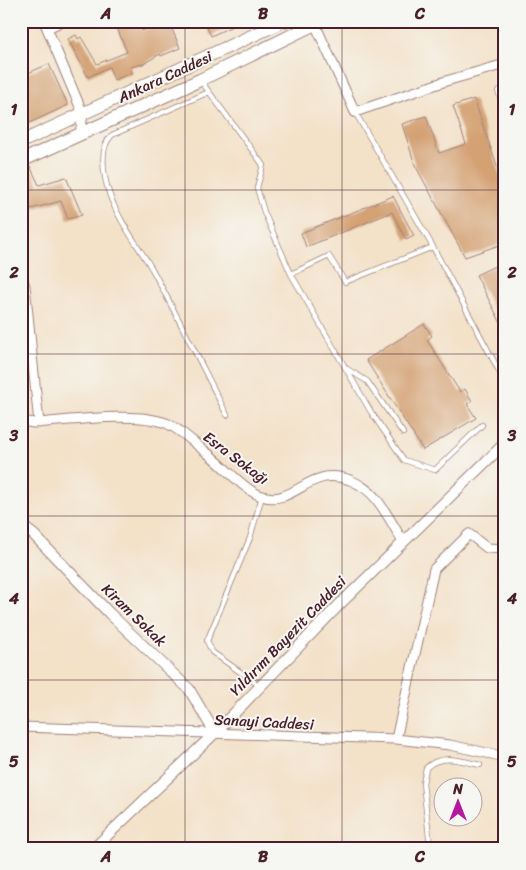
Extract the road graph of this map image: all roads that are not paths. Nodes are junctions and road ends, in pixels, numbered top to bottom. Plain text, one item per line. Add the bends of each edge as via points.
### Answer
1 (62, 21) edge
2 (284, 21) edge
3 (318, 23) edge
4 (46, 25) edge
5 (260, 26) edge
6 (505, 64) edge
7 (200, 80) junction
8 (505, 89) edge
9 (209, 92) junction
10 (505, 110) edge
11 (355, 112) junction
12 (83, 114) junction
13 (80, 134) junction
14 (21, 142) edge
15 (21, 161) edge
16 (433, 247) junction
17 (21, 274) edge
18 (291, 274) junction
19 (346, 369) junction
20 (505, 382) edge
21 (227, 415) dead end
22 (21, 421) edge
23 (40, 422) junction
24 (482, 425) dead end
25 (403, 433) dead end
26 (505, 443) edge
27 (262, 496) junction
28 (21, 525) edge
29 (403, 542) junction
30 (505, 549) edge
31 (25, 629) dead end
32 (21, 683) edge
33 (260, 686) junction
34 (21, 727) edge
35 (215, 733) junction
36 (396, 739) junction
37 (450, 744) junction
38 (505, 757) edge
39 (448, 759) junction
40 (480, 765) dead end
41 (430, 845) dead end
42 (93, 849) edge

1 - 4 street
2 - 5 main road, Ankara Caddesi
3 - 7 main road, Ankara Caddesi
3 - 11 street
4 - 12 street
5 - 12 main road, Ankara Caddesi
6 - 11 street
7 - 9 lane
7 - 13 main road, Ankara Caddesi
8 - 10 lane via 498,91
9 - 18 lane via 263,165 257,188
9 - 21 lane via 112,135 104,146 104,160 112,199
11 - 16 lane
12 - 13 street
12 - 14 main road, Ankara Caddesi
13 - 15 main road, Ankara Caddesi
16 - 18 lane via 345,282 329,256
16 - 20 lane
17 - 23 street
18 - 19 lane
19 - 24 lane via 404,460 435,470
19 - 25 lane via 367,381
22 - 23 street, Esra Sokağı
23 - 27 street, Esra Sokağı via 120,418 168,424 251,491
26 - 29 street, Yıldırım Bayezit Caddesi
27 - 29 street, Esra Sokağı via 281,498 322,476 342,477 356,482 377,499
27 - 33 lane via 248,544 207,641 212,652
28 - 35 street, Kiram Sokak via 189,689
29 - 33 street, Yıldırım Bayezit Caddesi
30 - 36 street via 486,548 469,534 434,569
31 - 32 lane
33 - 35 street, Yıldırım Bayezit Caddesi
34 - 35 street, Sanayi Caddesi
35 - 36 street, Sanayi Caddesi
35 - 42 street, Yıldırım Bayezit Caddesi
36 - 37 street, Sanayi Caddesi
37 - 38 street, Sanayi Caddesi
37 - 39 lane
39 - 40 lane
39 - 41 lane via 434,762 424,773

